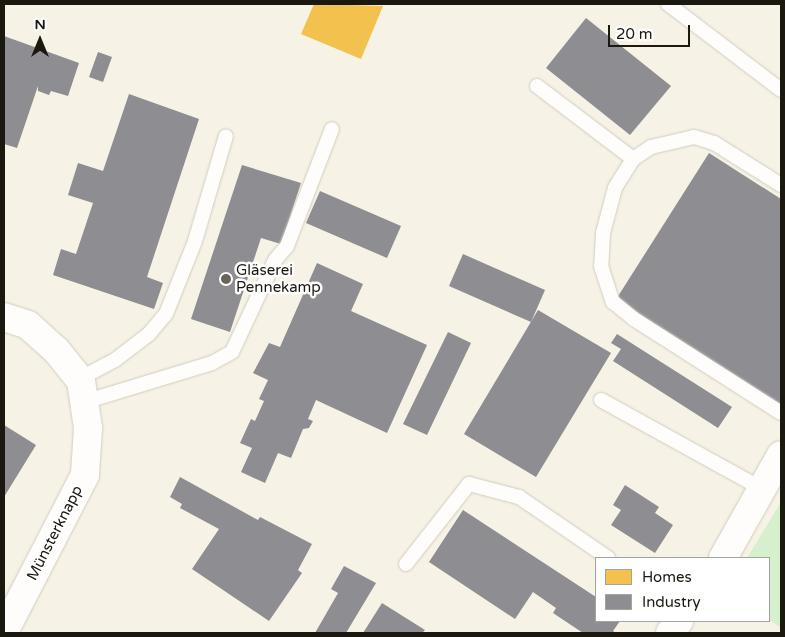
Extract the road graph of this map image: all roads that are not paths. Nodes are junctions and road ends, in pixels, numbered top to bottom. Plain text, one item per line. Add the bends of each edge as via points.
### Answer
1 (668, 4) edge
2 (537, 86) dead end
3 (781, 90) edge
4 (332, 129) dead end
5 (226, 136) dead end
6 (633, 160) junction
7 (781, 185) edge
8 (4, 317) edge
9 (81, 390) junction
10 (601, 400) dead end
11 (781, 413) edge
12 (781, 455) edge
13 (762, 490) junction
14 (607, 557) edge
15 (724, 557) edge
16 (406, 564) dead end
17 (678, 622) edge
18 (4, 632) edge
19 (670, 633) edge

1 - 3 lane
2 - 6 lane
4 - 9 lane via 287,246 275,260 232,352 212,363
5 - 9 lane via 195,241 166,314 149,334
6 - 7 lane via 650,147 694,137 714,143
6 - 11 lane via 615,188 604,232 601,266 613,302 634,319
8 - 9 street, Münsterknapp via 28,325 56,350
9 - 18 street, Münsterknapp via 88,428 86,475
10 - 13 lane
12 - 13 street
13 - 15 street
14 - 16 lane via 519,497 469,484
17 - 19 street

